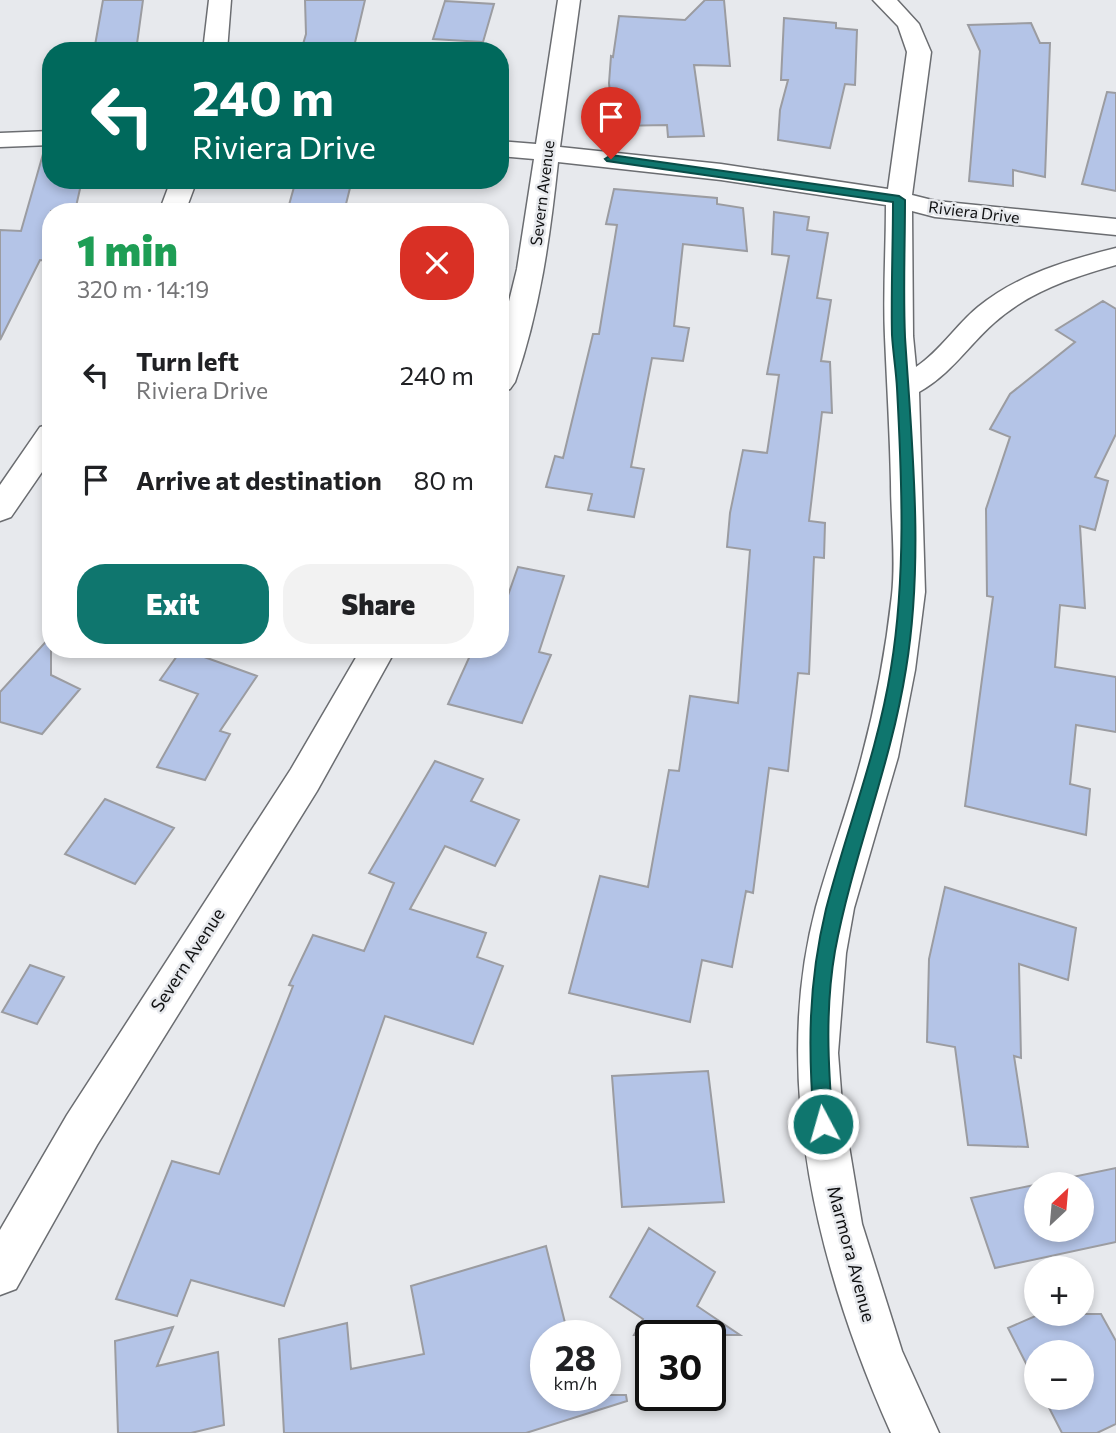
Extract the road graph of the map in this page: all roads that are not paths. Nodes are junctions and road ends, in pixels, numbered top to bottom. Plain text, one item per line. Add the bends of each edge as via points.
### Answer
1 (220, 0) edge
2 (569, 0) edge
3 (884, 0) edge
4 (216, 42) edge
5 (42, 138) edge
6 (0, 140) edge
7 (509, 149) edge
8 (547, 151) junction
9 (899, 200) junction
10 (1116, 228) edge
11 (1116, 256) edge
12 (509, 360) edge
13 (904, 387) junction
14 (42, 448) edge
15 (0, 509) edge
16 (374, 658) edge
17 (0, 1273) edge
18 (913, 1432) edge

1 - 4 street
2 - 8 street, Severn Avenue
3 - 9 street, Marmora Avenue via 908,24 919,52
5 - 6 street
7 - 8 street, Riviera Drive
8 - 9 street, Riviera Drive
8 - 12 street, Severn Avenue via 538,241
9 - 10 street, Riviera Drive via 935,209
9 - 13 street, Marmora Avenue via 899,336
11 - 13 street via 1031,284 1007,298 960,339 935,369
13 - 18 street, Marmora Avenue via 907,605 880,757 835,908 820,999 817,1053 840,1224 880,1356
14 - 15 street
16 - 17 street, Severn Avenue via 304,780 82,1130

